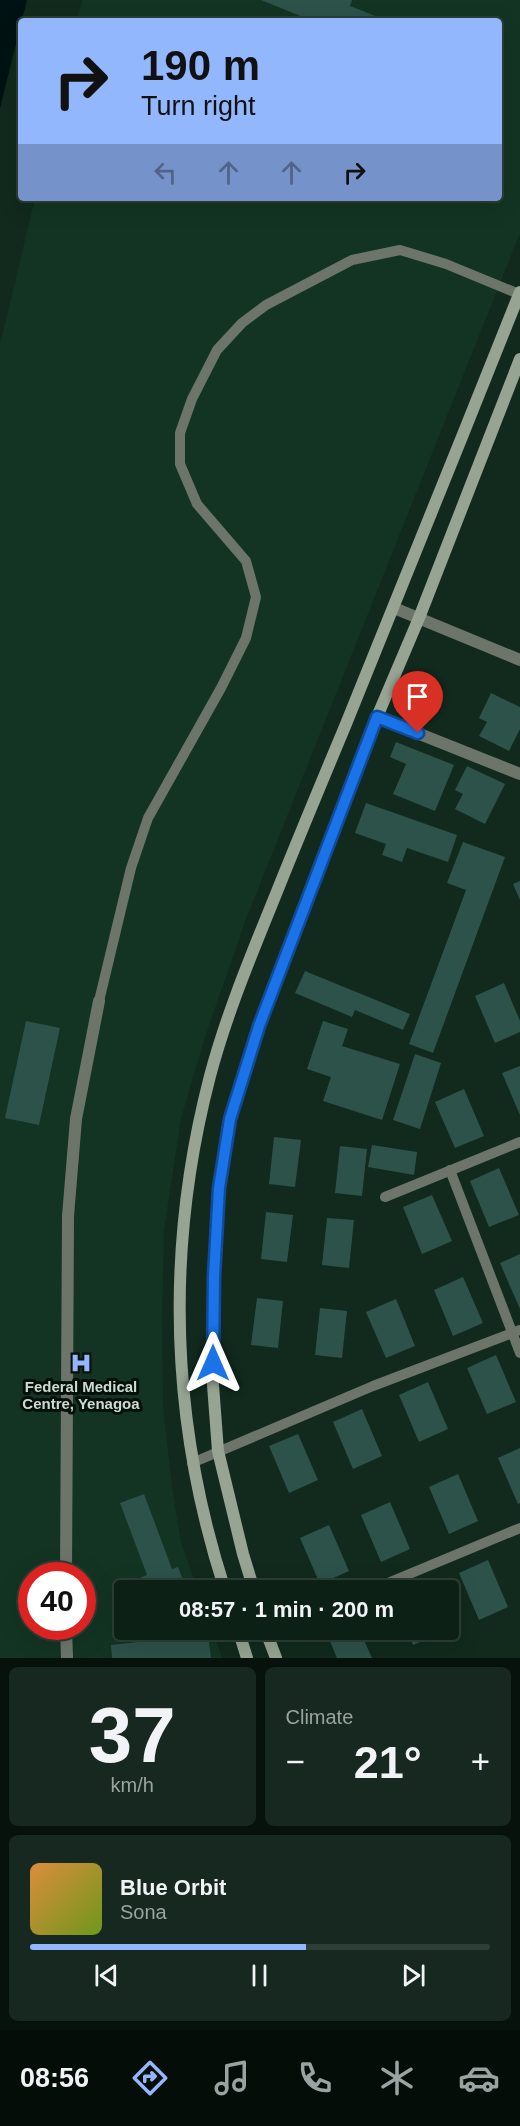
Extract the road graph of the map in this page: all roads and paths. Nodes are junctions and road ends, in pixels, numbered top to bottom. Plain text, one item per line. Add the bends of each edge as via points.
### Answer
1 (520, 293) edge
2 (520, 359) edge
3 (394, 608) junction
4 (419, 618) junction
5 (520, 660) edge
6 (377, 717) junction
7 (520, 774) edge
8 (99, 1001) joint
9 (520, 1142) edge
10 (450, 1170) junction
11 (385, 1197) dead end
12 (516, 1331) edge
13 (520, 1353) edge
14 (218, 1451) junction
15 (192, 1462) junction
16 (520, 1528) edge
17 (66, 1562) edge
18 (222, 1580) edge
19 (251, 1580) edge
20 (395, 1580) edge
21 (66, 1640) edge
22 (241, 1640) edge
23 (272, 1640) edge
24 (67, 1658) edge
25 (247, 1658) edge
26 (276, 1658) edge

1 - 3 street
1 - 8 lane via 400,250 352,260 276,300 242,323 217,350 180,433 180,464 197,504 246,561 256,597 246,638 148,818 131,868
2 - 4 street
3 - 4 street
3 - 15 street via 242,976 210,1076 183,1225 182,1383
4 - 5 street
4 - 6 street
6 - 7 street
6 - 14 street via 259,1026 230,1119 219,1188 214,1276 213,1385
8 - 17 street via 76,1119 68,1216
9 - 10 lane
10 - 11 lane
10 - 12 lane
12 - 13 lane
12 - 14 lane
14 - 15 lane
14 - 19 street
15 - 18 street
16 - 20 lane
21 - 24 street
22 - 25 street
23 - 26 street

